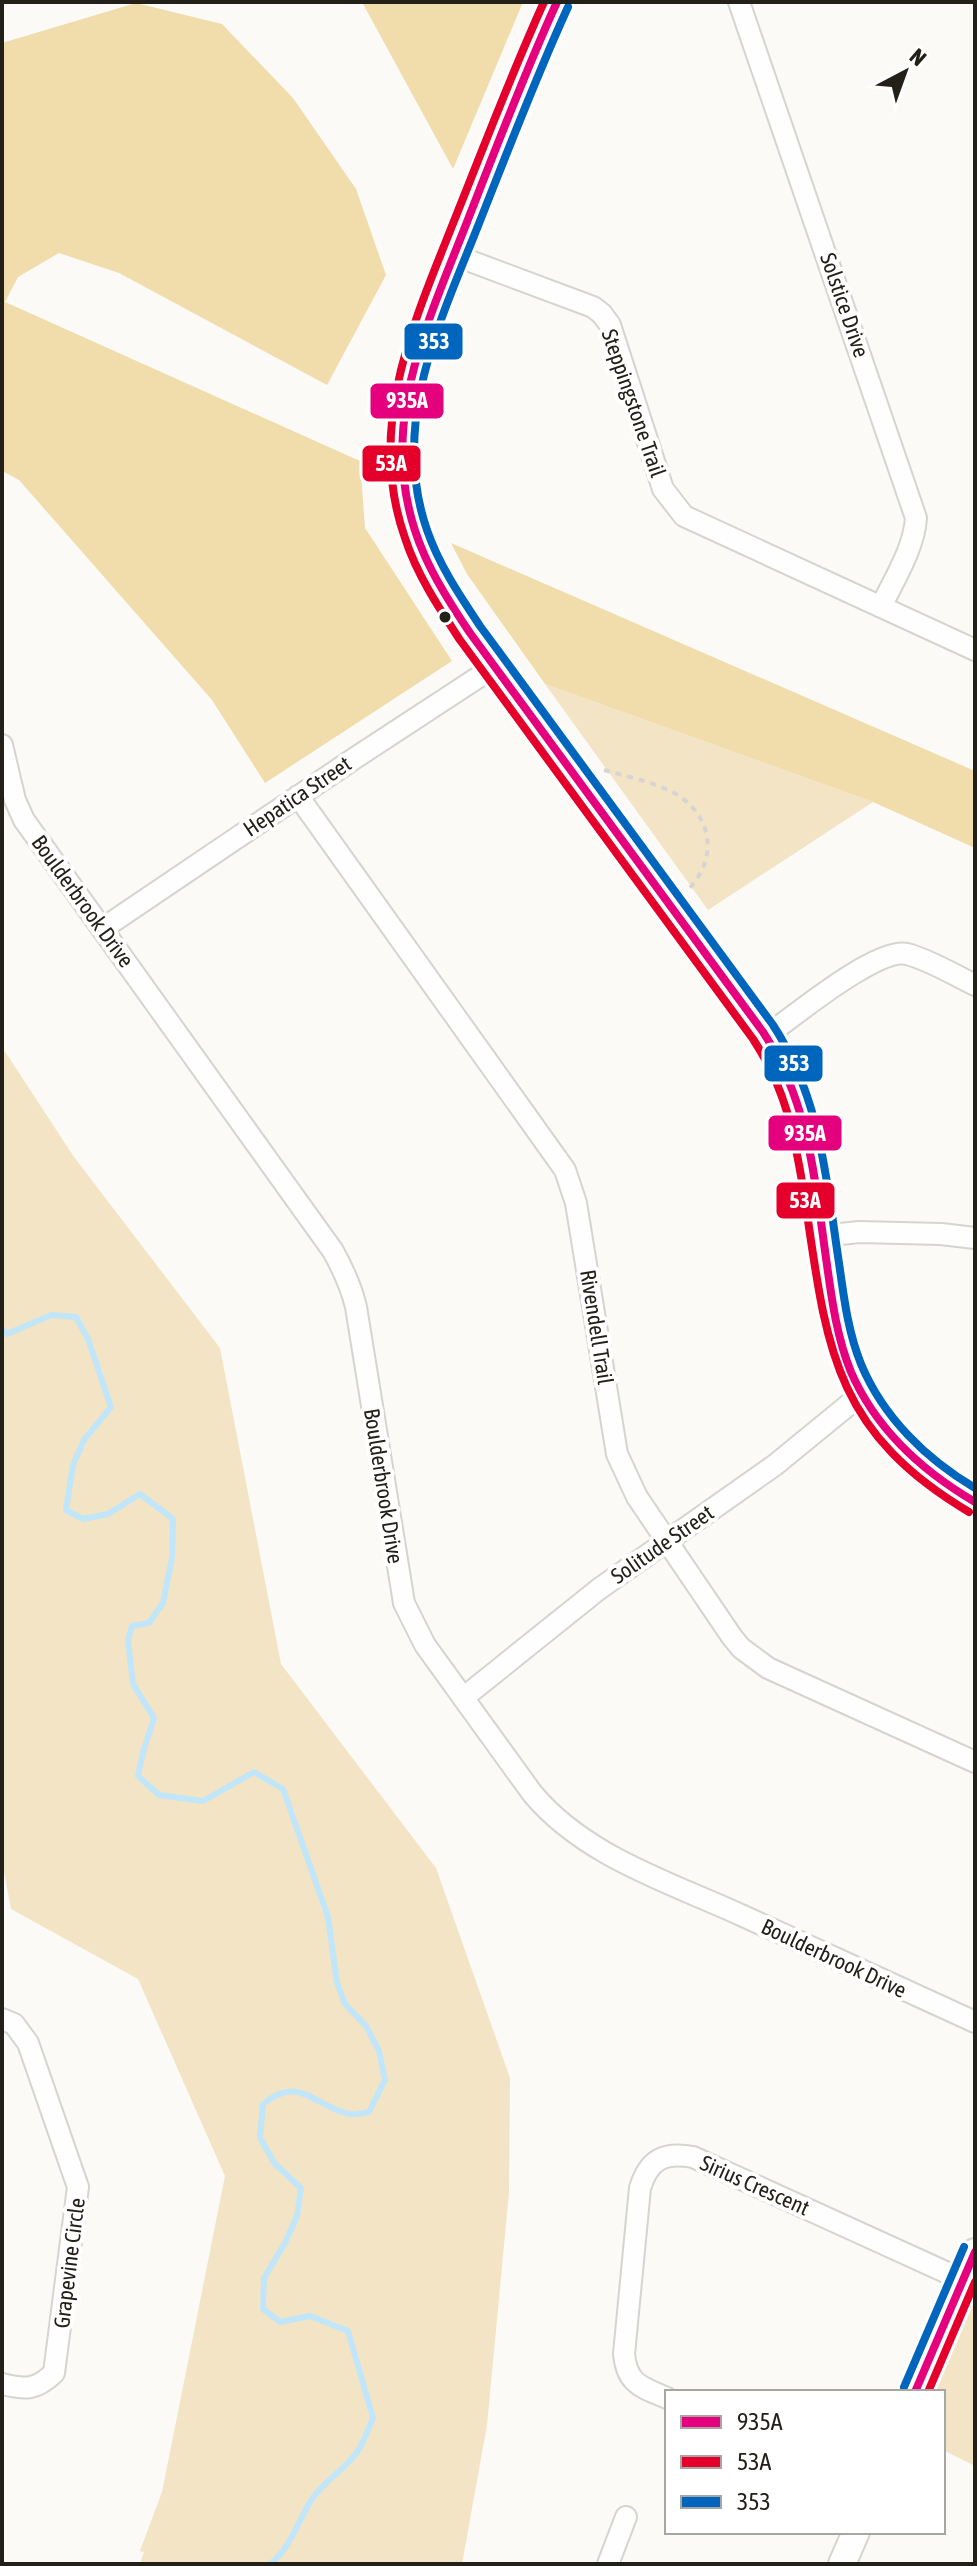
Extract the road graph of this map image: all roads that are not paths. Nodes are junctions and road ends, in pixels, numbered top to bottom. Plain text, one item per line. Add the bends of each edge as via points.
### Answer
1 (557, 2) edge
2 (739, 2) edge
3 (454, 255) junction
4 (881, 607) junction
5 (975, 650) edge
6 (494, 667) junction
7 (2, 745) edge
8 (298, 796) junction
9 (102, 929) junction
10 (975, 985) edge
11 (766, 1036) junction
12 (822, 1236) junction
13 (975, 1238) edge
14 (863, 1393) junction
15 (975, 1502) edge
16 (667, 1541) junction
17 (463, 1698) junction
18 (975, 1762) edge
19 (2, 2019) edge
20 (975, 2022) edge
21 (975, 2252) edge
22 (963, 2280) junction
23 (2, 2384) edge
24 (916, 2390) edge
25 (665, 2397) edge
26 (626, 2517) dead end
27 (855, 2534) edge
28 (608, 2564) edge
29 (842, 2564) edge

1 - 3 street
2 - 4 street, Solstice Drive via 916,518 912,541
3 - 4 street, Steppingstone Trail via 602,314 663,489 684,516
3 - 6 street via 408,385 402,467 410,517 424,557
4 - 5 street, Steppingstone Trail
6 - 8 street, Hepatica Street
6 - 11 street
7 - 9 street, Boulderbrook Drive via 24,820
8 - 9 street, Hepatica Street
8 - 16 street, Rivendell Trail via 565,1170 576,1203 617,1454 637,1497
9 - 17 street, Boulderbrook Drive via 333,1251 352,1288 404,1603 425,1645
10 - 11 street via 894,953 859,970
11 - 12 street via 799,1103
12 - 13 street via 859,1232
12 - 14 street via 833,1310
14 - 15 street via 919,1462
14 - 16 street, Solitude Street via 775,1465
16 - 17 street, Solitude Street
16 - 18 street, Rivendell Trail via 732,1637 754,1658
17 - 20 street, Boulderbrook Drive via 532,1793 567,1829 628,1864
19 - 23 street, Grapevine Circle via 14,2024 28,2043 78,2187 54,2373 31,2388
21 - 22 street
22 - 24 street
22 - 25 street, Sirius Crescent via 693,2157 663,2156 649,2168 640,2188 624,2354 631,2380
26 - 28 street
27 - 29 street

